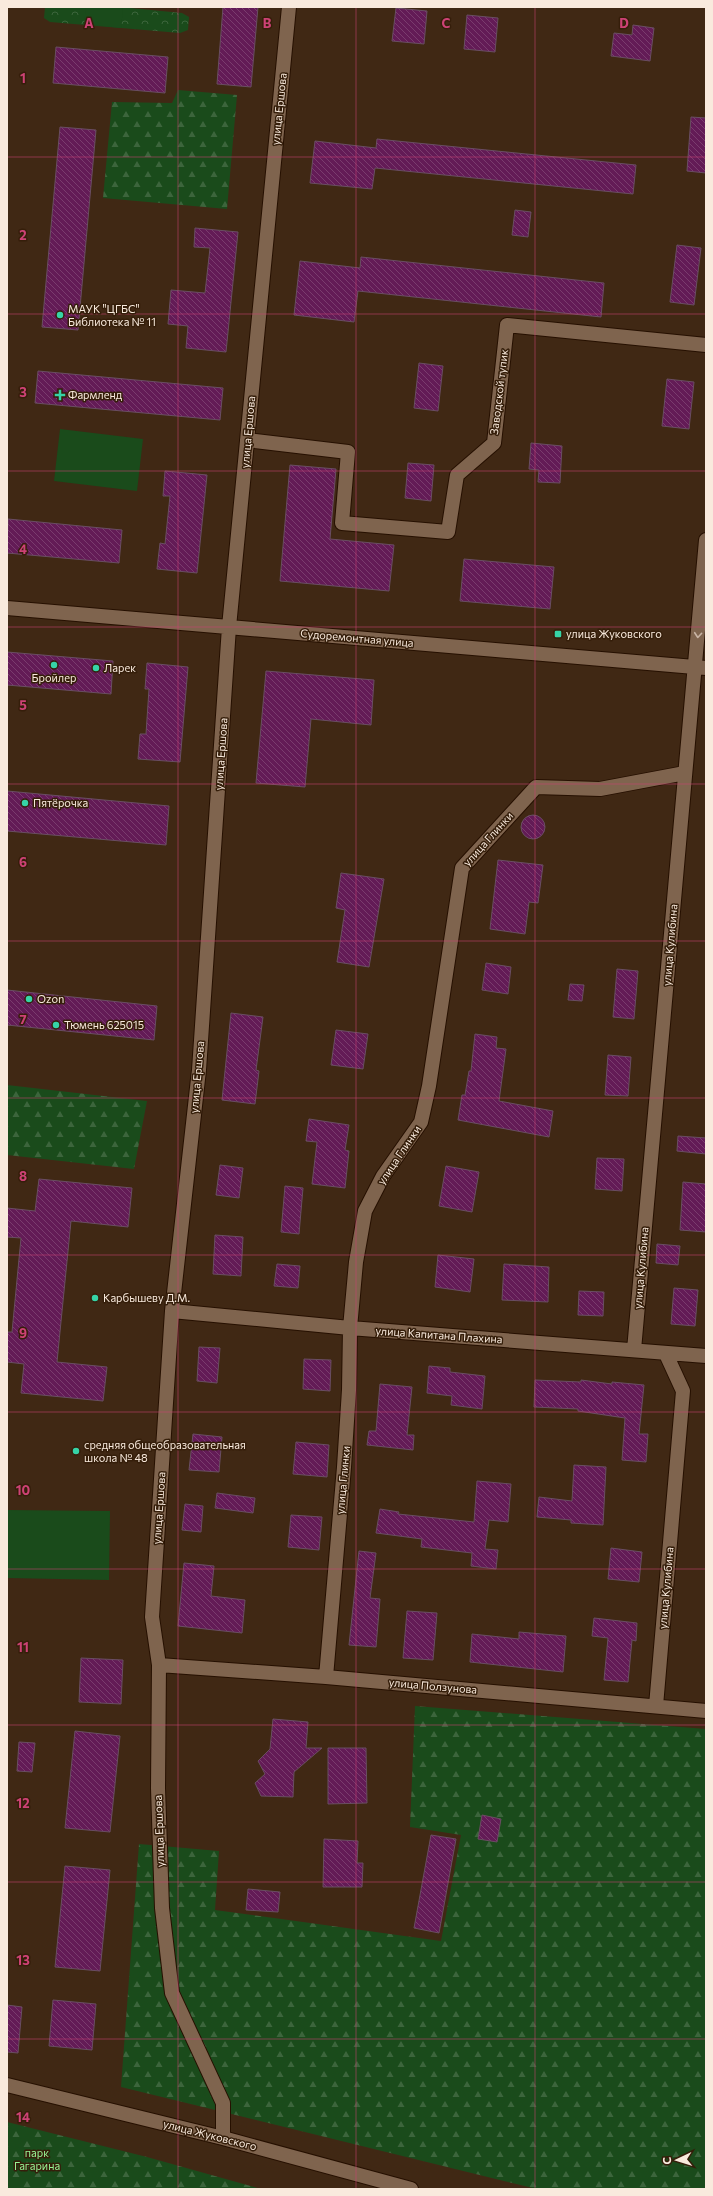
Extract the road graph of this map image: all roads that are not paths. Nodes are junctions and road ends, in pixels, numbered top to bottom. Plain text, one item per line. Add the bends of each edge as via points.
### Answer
1 (289, 7) edge
2 (706, 345) edge
3 (247, 440) junction
4 (706, 540) edge
5 (7, 608) edge
6 (229, 627) junction
7 (700, 668) edge
8 (685, 773) junction
9 (172, 1311) junction
10 (350, 1328) junction
11 (634, 1350) junction
12 (666, 1354) junction
13 (706, 1356) edge
14 (159, 1665) junction
15 (326, 1677) junction
16 (656, 1706) junction
17 (706, 1711) edge
18 (7, 2085) edge
19 (223, 2138) junction
20 (411, 2189) edge

1 - 3 street, улица Ершова
2 - 3 street, Заводской тупик via 507,325 494,443 457,475 448,532 342,523 348,452
3 - 6 street, улица Ершова
4 -> 7 street, улица Кулибина
5 - 6 street, Судоремонтная улица
6 - 7 street, Судоремонтная улица
6 - 9 street, улица Ершова via 199,1070
7 - 8 street, улица Кулибина
8 - 10 street, улица Глинки via 600,789 536,787 462,868 429,1086 421,1122 383,1176 365,1211 356,1262
8 - 11 street, улица Кулибина
9 - 10 street, улица Капитана Плахина
9 - 14 street, улица Ершова via 152,1617
10 - 11 street, улица Капитана Плахина
10 - 15 street, улица Глинки via 345,1459
11 - 12 street, улица Капитана Плахина
12 - 13 street, улица Капитана Плахина
12 - 16 street, улица Кулибина via 683,1391
14 - 15 street, улица Ползунова
14 - 19 street, улица Ершова via 158,1788 162,1908 172,1993 222,2103
15 - 16 street, улица Ползунова
16 - 17 street, улица Ползунова
18 - 19 street, улица Жуковского
19 - 20 street, улица Жуковского

